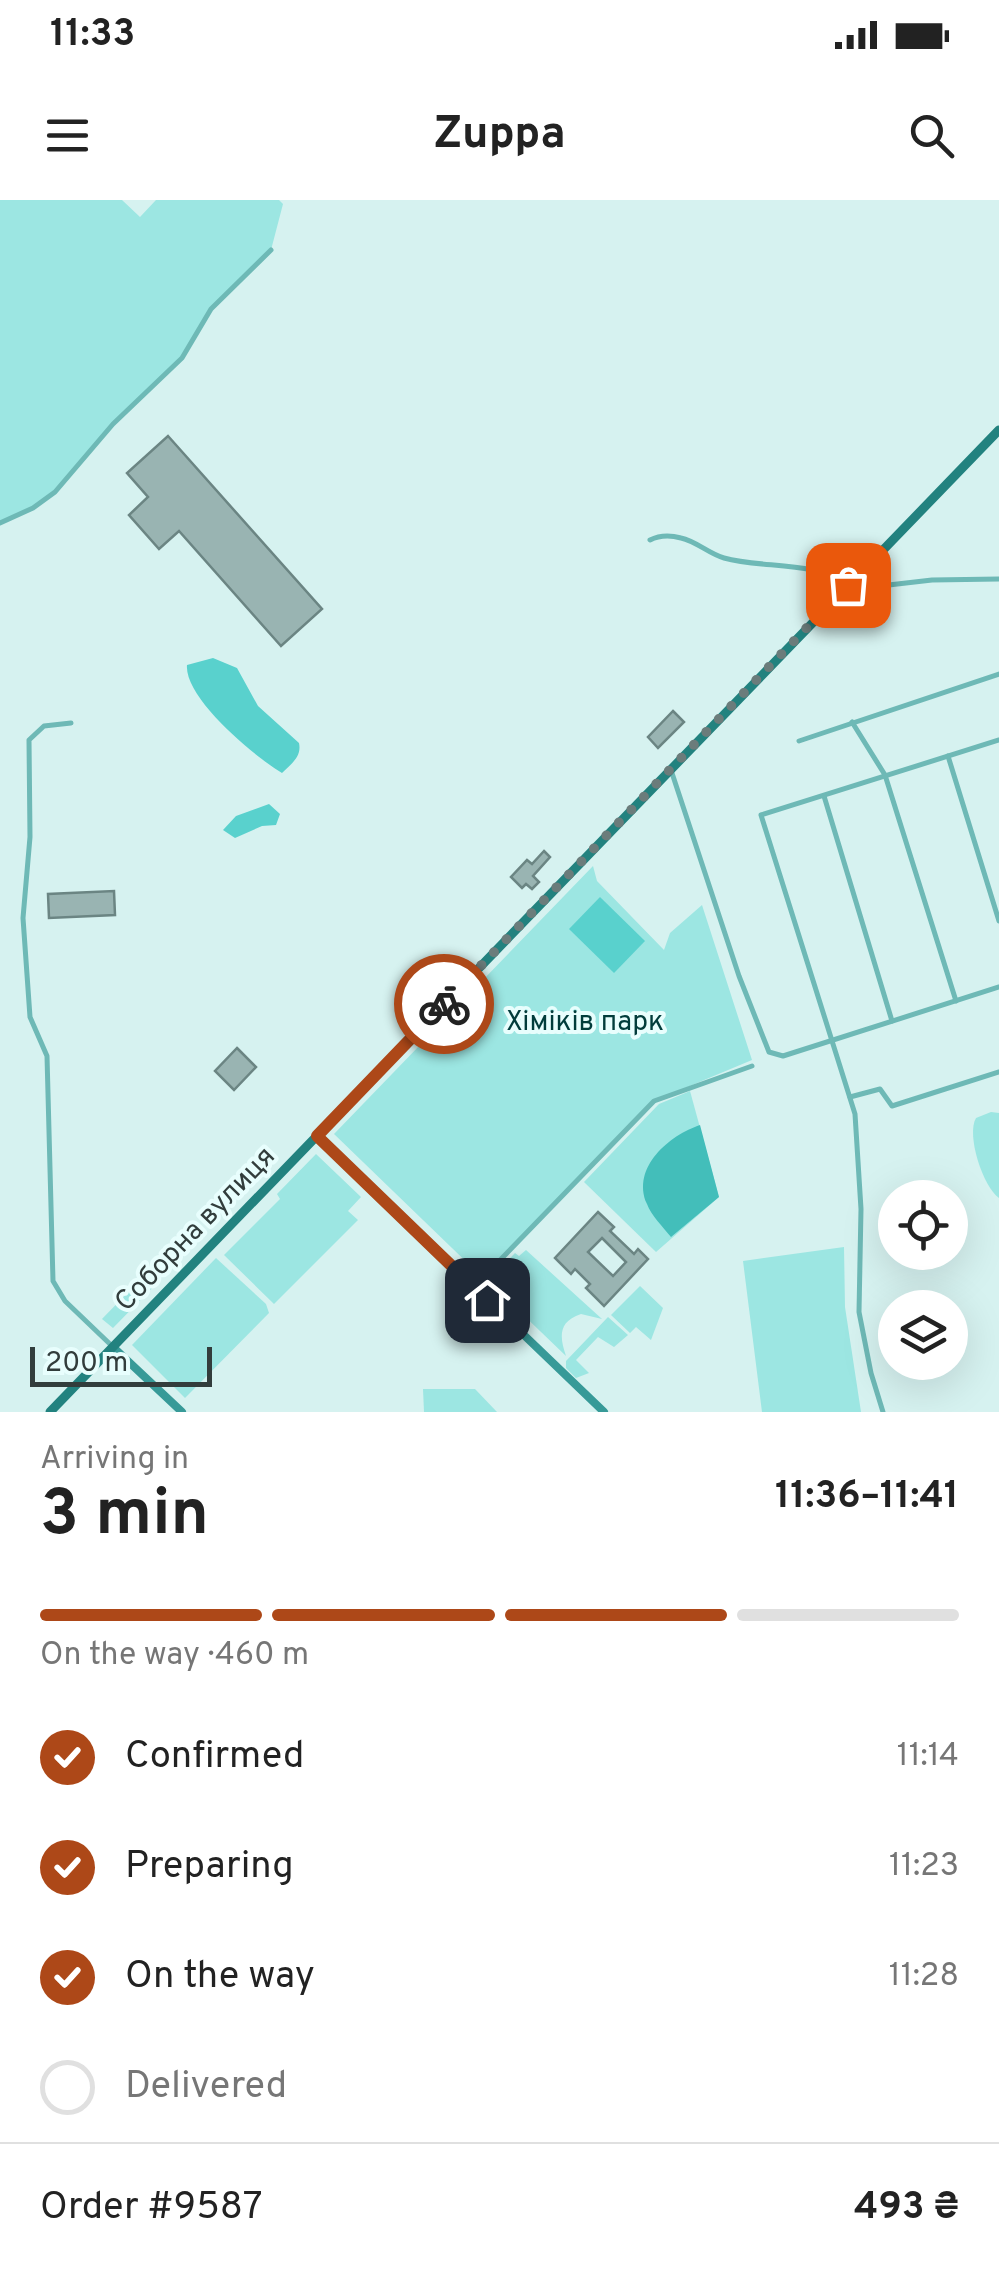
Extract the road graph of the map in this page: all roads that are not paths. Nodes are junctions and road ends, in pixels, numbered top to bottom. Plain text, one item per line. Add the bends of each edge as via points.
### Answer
1 (272, 250) dead end
2 (999, 430) edge
3 (0, 523) edge
4 (650, 540) dead end
5 (999, 579) edge
6 (851, 587) junction
7 (999, 674) edge
8 (852, 722) junction
9 (71, 723) dead end
10 (799, 740) dead end
11 (999, 740) edge
12 (948, 756) junction
13 (671, 770) junction
14 (885, 775) junction
15 (824, 796) junction
16 (999, 921) edge
17 (999, 987) edge
18 (956, 1001) junction
19 (892, 1021) junction
20 (831, 1040) junction
21 (752, 1066) dead end
22 (999, 1072) edge
23 (850, 1097) junction
24 (317, 1136) junction
25 (474, 1287) junction
26 (114, 1348) junction
27 (50, 1412) edge
28 (182, 1412) edge
29 (604, 1412) edge
30 (883, 1412) edge

1 - 3 street via 211,308 182,358 112,424 54,492
2 - 6 main road, Соборна вулиця
4 - 6 street via 684,538 722,557 789,566
5 - 6 street
6 - 13 main road, Соборна вулиця
7 - 8 street
8 - 10 street
8 - 14 street
9 - 26 street via 44,726 29,740 22,918 30,1017 47,1056 53,1282
11 - 12 street
12 - 14 street
12 - 16 street
13 - 20 street via 769,1052 783,1056
13 - 24 main road, Соборна вулиця
14 - 15 street
14 - 18 street
15 - 19 street
15 - 20 street via 762,814
17 - 18 street
18 - 19 street
19 - 20 street
20 - 23 street
21 - 25 street via 654,1101
22 - 23 street via 892,1106 880,1089
23 - 30 street via 859,1158 861,1332
24 - 25 street
24 - 26 main road, Соборна вулиця
25 - 29 street
26 - 27 main road, Соборна вулиця
26 - 28 street

